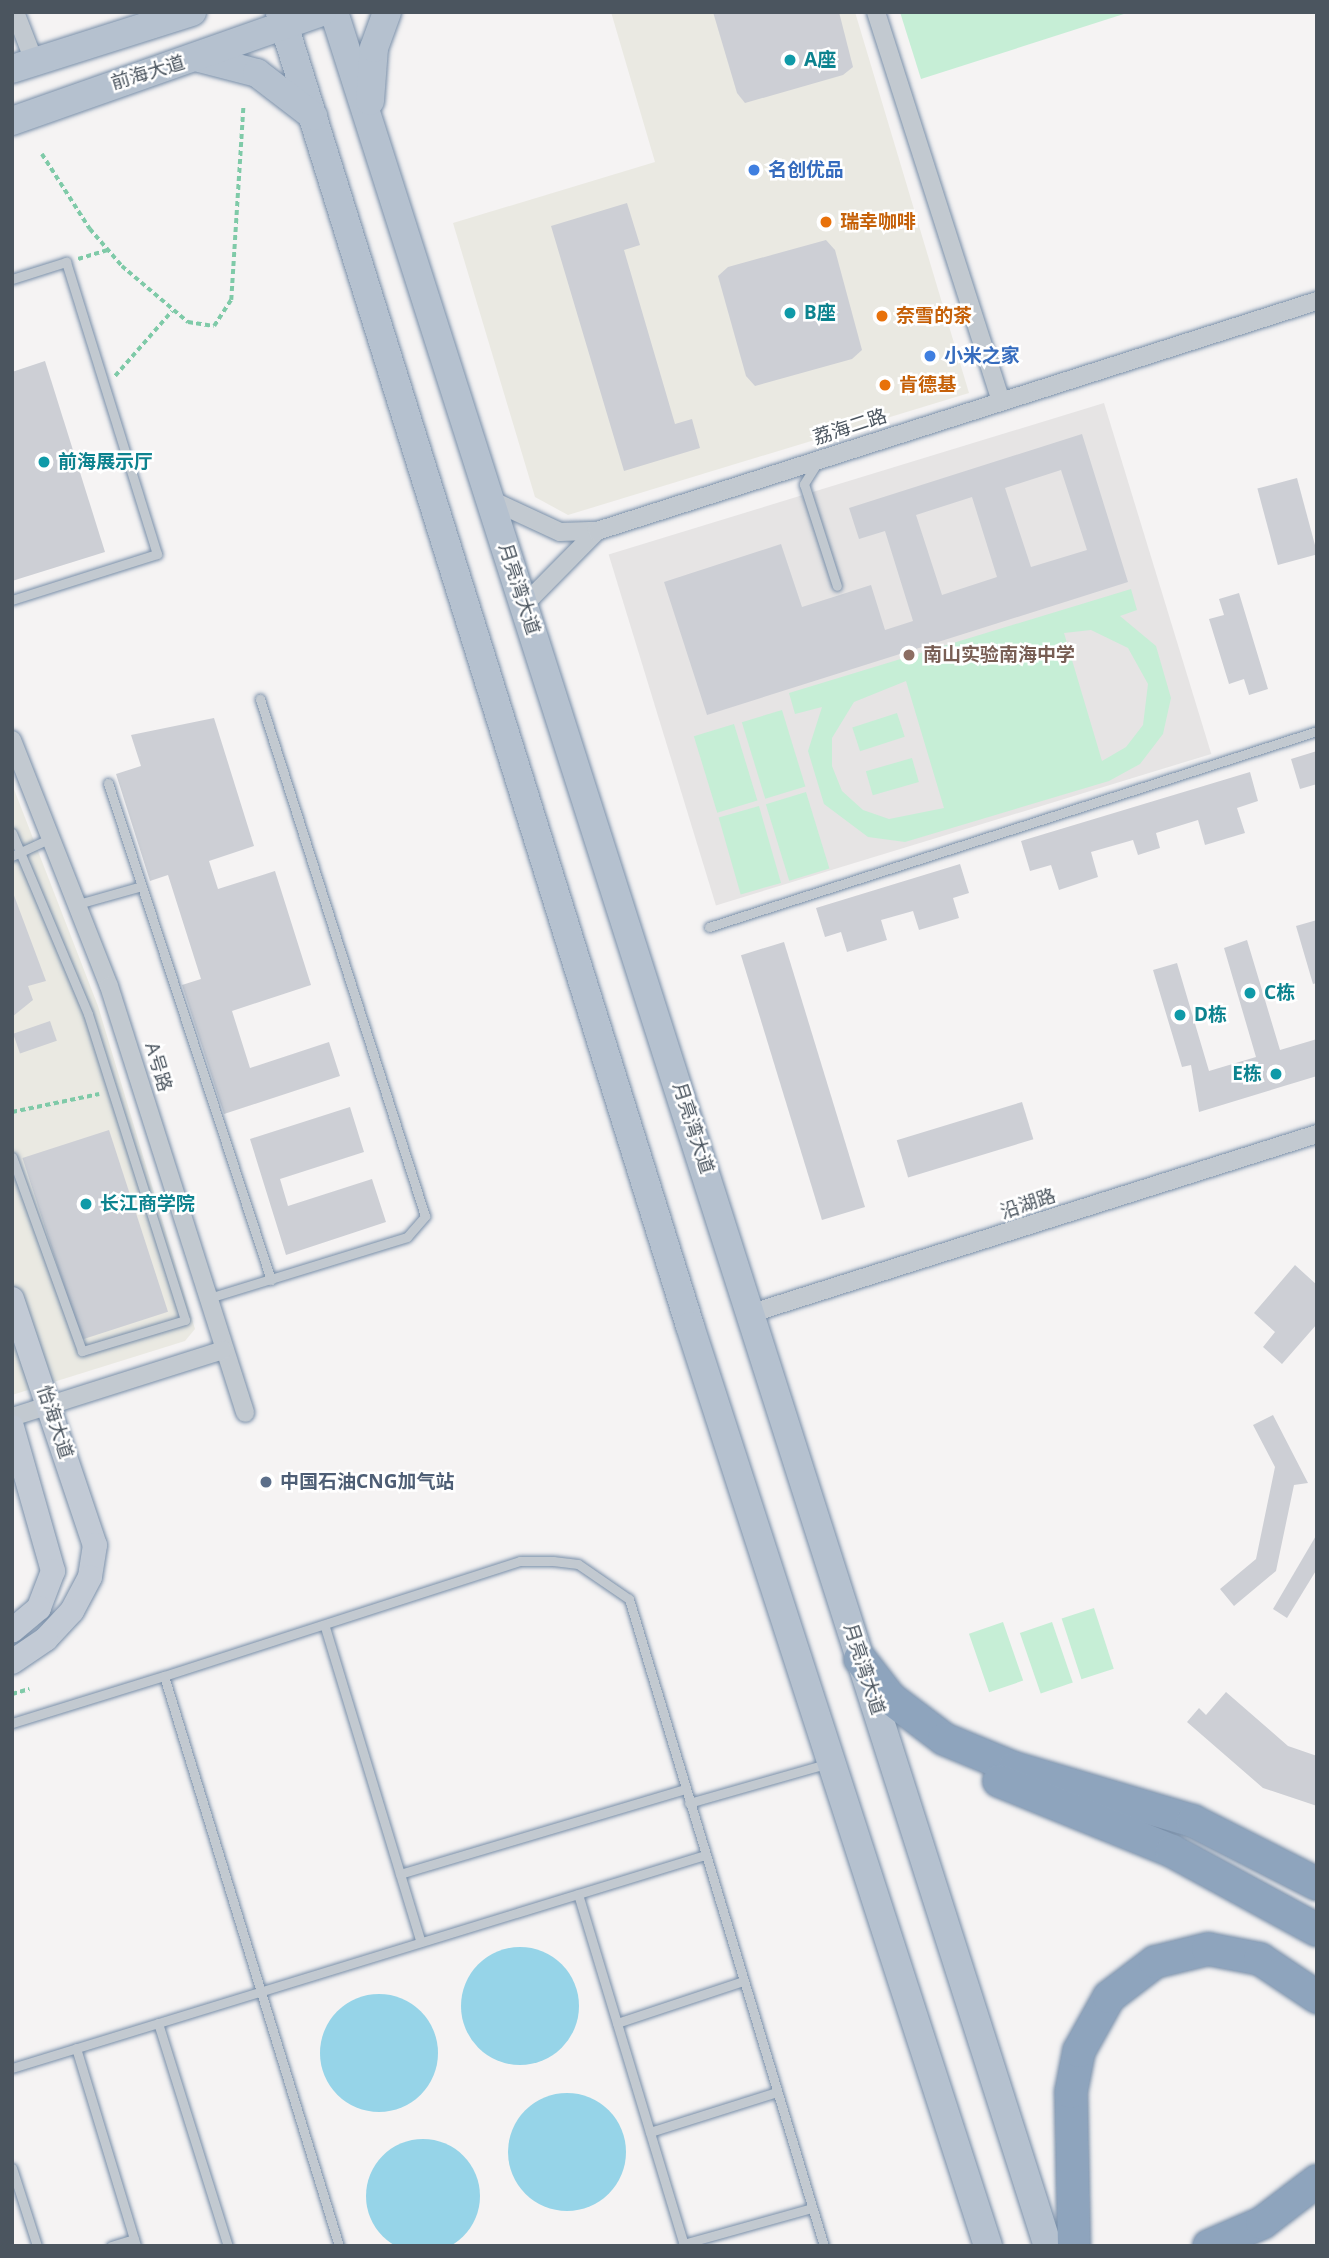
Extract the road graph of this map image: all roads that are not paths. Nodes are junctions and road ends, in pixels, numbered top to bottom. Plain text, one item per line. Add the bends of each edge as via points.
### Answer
1 (15, 12) edge
2 (192, 12) edge
3 (322, 12) edge
4 (334, 12) edge
5 (387, 12) edge
6 (876, 12) edge
7 (282, 19) edge
8 (196, 58) junction
9 (23, 65) edge
10 (314, 117) junction
11 (12, 121) edge
12 (370, 125) junction
13 (12, 279) edge
14 (1317, 301) edge
15 (1001, 401) junction
16 (820, 459) junction
17 (491, 500) junction
18 (597, 531) junction
19 (837, 586) dead end
20 (12, 600) edge
21 (524, 605) junction
22 (260, 699) dead end
23 (1317, 731) edge
24 (12, 740) edge
25 (108, 783) dead end
26 (12, 834) edge
27 (52, 837) junction
28 (22, 851) junction
29 (12, 856) edge
30 (142, 886) junction
31 (78, 904) junction
32 (709, 927) dead end
33 (1317, 1134) edge
34 (12, 1157) edge
35 (271, 1280) junction
36 (209, 1298) junction
37 (12, 1299) edge
38 (752, 1313) junction
39 (223, 1350) junction
40 (50, 1405) junction
41 (245, 1413) dead end
42 (12, 1417) edge
43 (12, 1427) edge
44 (325, 1627) junction
45 (12, 1631) edge
46 (860, 1659) junction
47 (13, 1662) edge
48 (164, 1676) junction
49 (12, 1723) edge
50 (925, 1728) junction
51 (835, 1761) junction
52 (685, 1789) junction
53 (689, 1803) junction
54 (705, 1855) junction
55 (400, 1874) junction
56 (1317, 1884) edge
57 (578, 1894) junction
58 (1317, 1930) edge
59 (421, 1942) junction
60 (743, 1981) junction
61 (261, 1992) junction
62 (1317, 1997) edge
63 (158, 2023) junction
64 (617, 2023) junction
65 (76, 2048) junction
66 (12, 2068) edge
67 (777, 2092) junction
68 (650, 2132) junction
69 (12, 2168) edge
70 (1317, 2181) edge
71 (812, 2208) junction
72 (135, 2242) edge
73 (683, 2245) edge
74 (37, 2246) edge
75 (111, 2246) edge
76 (228, 2246) edge
77 (339, 2246) edge
78 (824, 2246) edge
79 (988, 2246) edge
80 (1048, 2246) edge
81 (1074, 2246) edge
82 (1209, 2246) edge

1 - 9 street
2 - 9 main road
3 - 7 main road, 前海大道
4 - 12 main road, 月亮湾大道
5 - 12 main road via 374,48
6 - 15 street
7 - 8 main road, 前海大道
7 - 10 main road
8 - 10 main road via 264,77
8 - 11 main road, 前海大道
10 - 51 main road via 691,1326
12 - 17 main road, 月亮湾大道
13 - 20 lane via 66,262 157,554
14 - 15 street, 荔海二路
15 - 16 street, 荔海二路
16 - 18 street, 荔海二路
16 - 19 lane via 804,484
17 - 18 street, 荔海二路 via 531,523 560,531
17 - 21 main road, 月亮湾大道
18 - 21 street, 荔海二路
21 - 38 main road, 月亮湾大道
22 - 35 lane via 425,1216 408,1237
23 - 32 lane
24 - 27 street, A号路
25 - 30 lane
26 - 28 lane
27 - 28 lane
27 - 31 street, A号路
28 - 29 lane
28 - 34 lane via 88,1014 108,1092 131,1142 185,1320 82,1351
30 - 31 lane
30 - 35 lane
31 - 36 street, A号路
33 - 38 street, 沿湖路
35 - 36 lane
36 - 39 street, A号路
37 - 40 main road, 怡海大道
38 - 46 main road, 月亮湾大道
39 - 40 street
39 - 41 street, A号路
40 - 42 street
40 - 47 main road, 怡海大道 via 95,1545 90,1577 72,1611
43 - 45 main road via 52,1561 39,1608
44 - 48 lane
44 - 52 lane via 520,1561 578,1564 629,1599
44 - 55 lane
46 - 50 highway via 890,1699
46 - 80 main road, 月亮湾大道
48 - 49 lane
48 - 61 lane
50 - 56 highway via 1014,1768 1193,1821
50 - 58 highway via 994,1779 1172,1851
51 - 53 lane
51 - 79 main road
52 - 53 lane
52 - 55 lane
53 - 54 lane
54 - 57 lane
54 - 60 lane
55 - 59 lane
57 - 59 lane
57 - 64 lane
59 - 61 lane
60 - 64 lane
60 - 67 lane
61 - 63 lane
61 - 77 lane
62 - 81 highway via 1260,1959 1208,1949 1156,1962 1109,1997 1079,2051 1070,2092
63 - 65 lane
63 - 76 lane
64 - 68 lane
65 - 66 lane
65 - 72 lane
67 - 68 lane
67 - 71 lane
68 - 73 lane
69 - 74 lane
70 - 82 highway via 1262,2222
71 - 73 lane
71 - 78 lane
72 - 75 lane

